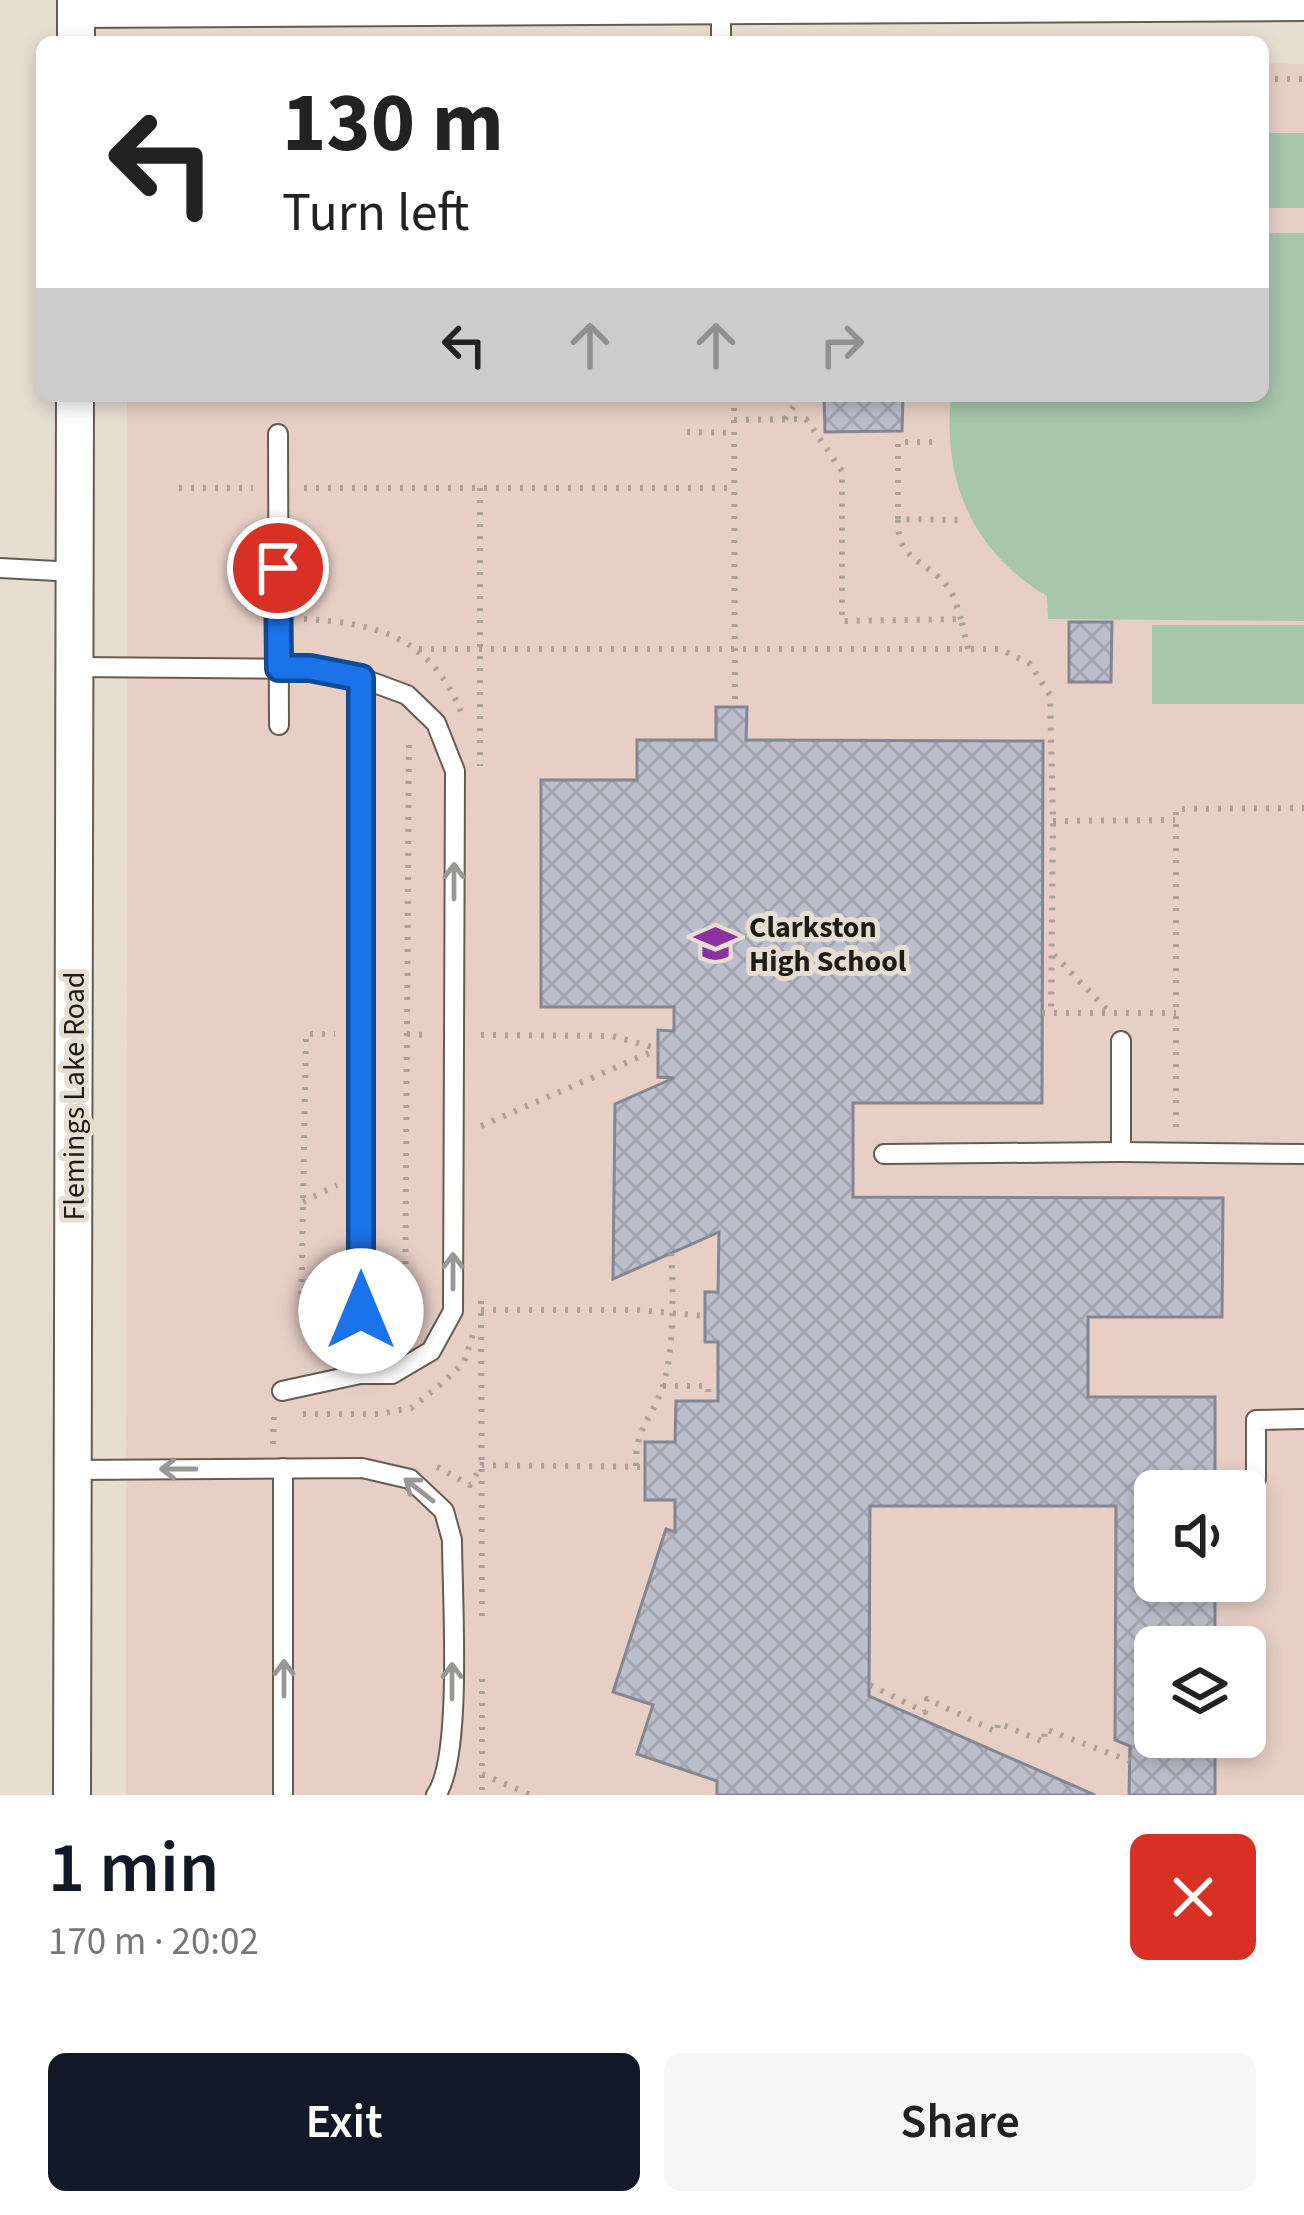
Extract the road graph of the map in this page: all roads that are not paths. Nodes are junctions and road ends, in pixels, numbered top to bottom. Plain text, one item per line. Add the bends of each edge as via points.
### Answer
1 (1304, 2) edge
2 (76, 17) edge
3 (721, 24) edge
4 (75, 402) edge
5 (278, 434) dead end
6 (0, 568) edge
7 (75, 572) junction
8 (75, 668) junction
9 (279, 668) junction
10 (361, 678) junction
11 (280, 725) dead end
12 (1121, 1041) dead end
13 (1121, 1152) junction
14 (884, 1154) dead end
15 (1304, 1154) edge
16 (360, 1374) junction
17 (283, 1391) dead end
18 (1304, 1419) edge
19 (283, 1468) junction
20 (73, 1470) junction
21 (1256, 1470) edge
22 (72, 1795) edge
23 (283, 1795) edge
24 (436, 1795) edge

1 - 3 street
2 - 3 street
4 - 7 street, Flemings Lake Road
5 - 9 lane
6 - 7 lane
7 - 8 street, Flemings Lake Road
8 - 9 lane
8 - 20 street, Flemings Lake Road
9 - 10 lane
9 - 11 lane
10 - 16 lane
16 -> 10 lane via 392,1375 430,1351 453,1311 454,867 454,772 436,724 407,695
12 - 13 lane
13 - 14 lane
13 - 15 lane
16 - 17 lane
18 - 21 lane via 1256,1420
19 -> 20 lane
23 -> 19 lane
24 -> 19 lane via 452,1740 452,1540 444,1510 410,1478 362,1468
20 - 22 street, Flemings Lake Road

